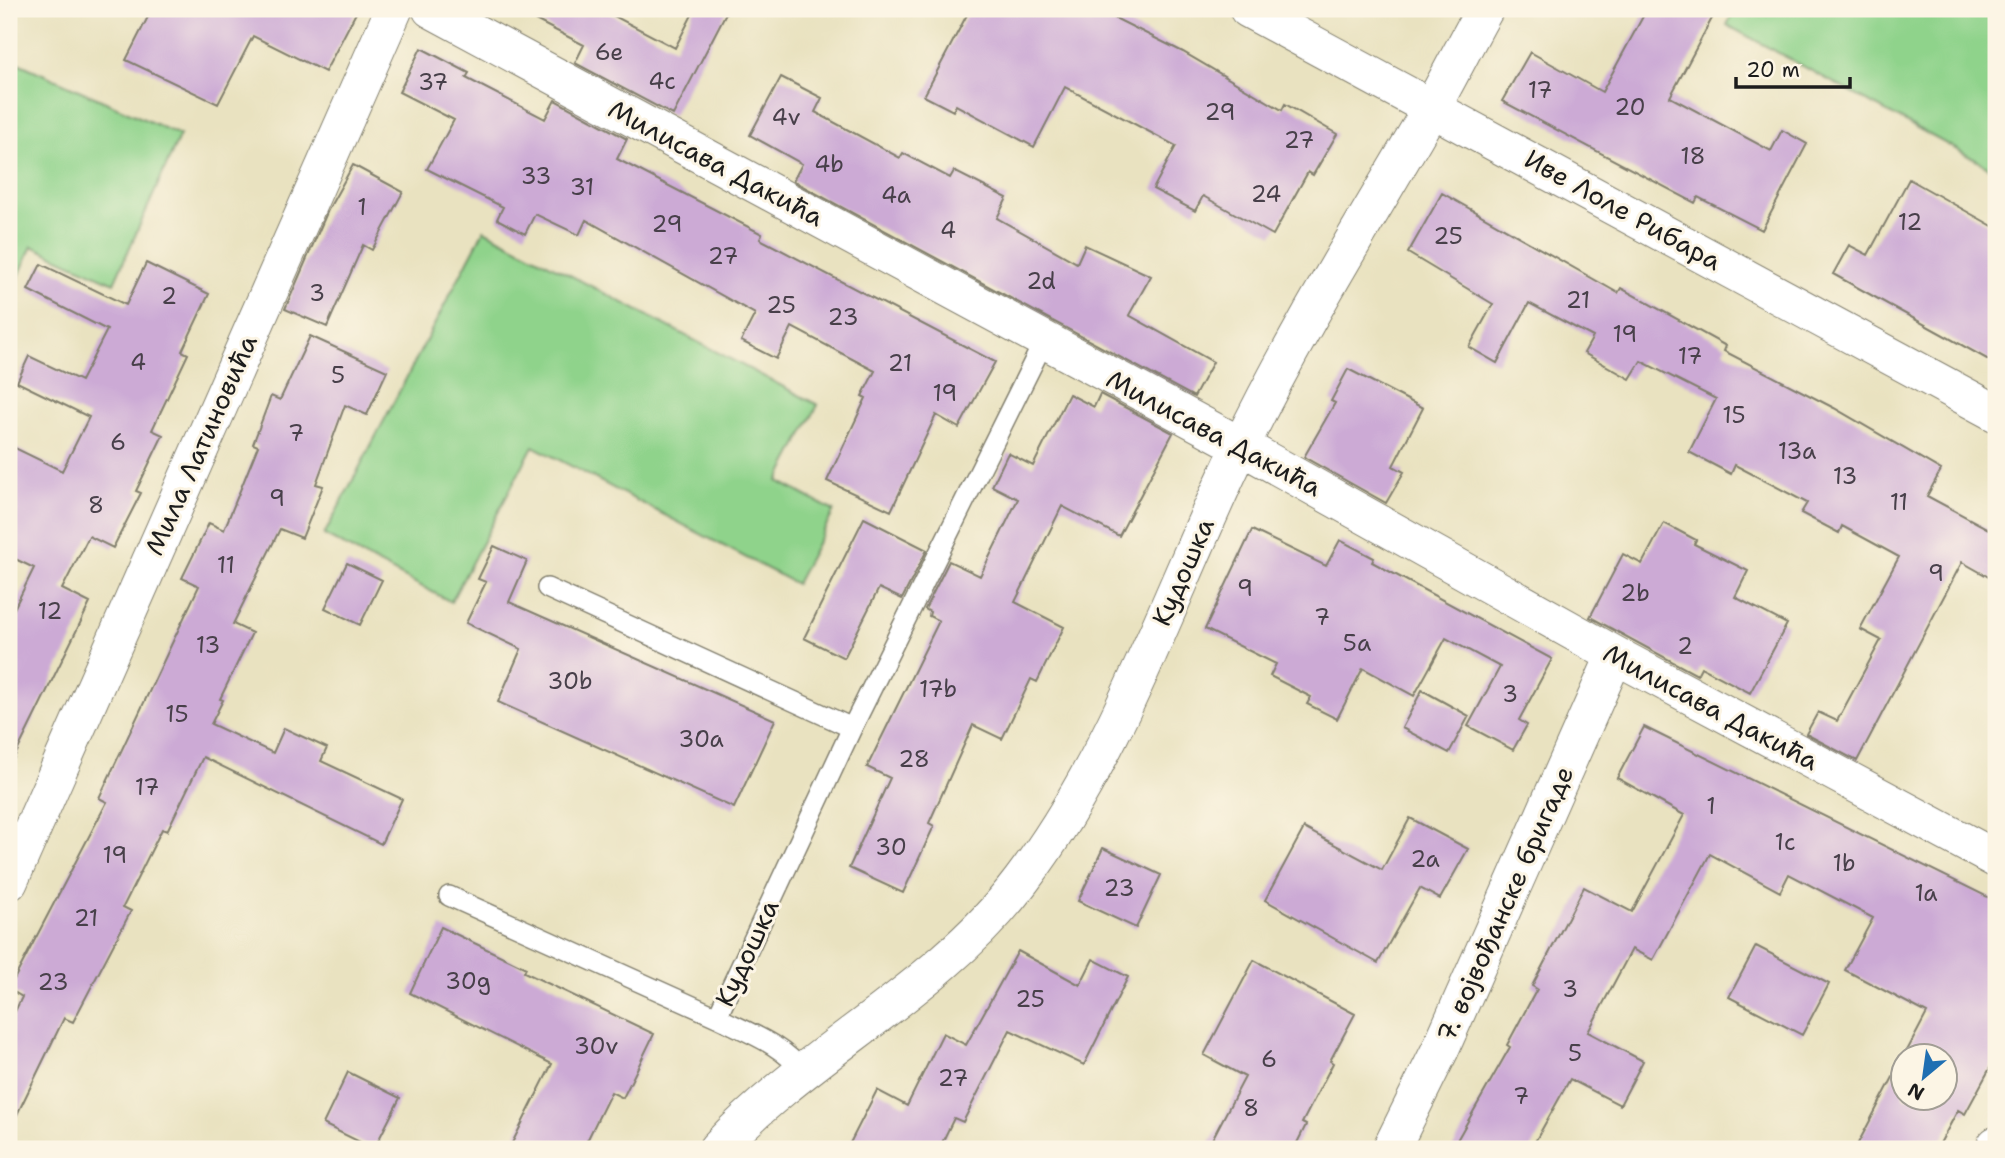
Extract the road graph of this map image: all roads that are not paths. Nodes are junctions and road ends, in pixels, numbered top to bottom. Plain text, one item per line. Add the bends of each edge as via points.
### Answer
1 (394, 9) edge
2 (431, 9) edge
3 (1248, 9) edge
4 (1485, 9) edge
5 (1432, 106) junction
6 (1044, 341) junction
7 (1996, 413) edge
8 (1241, 446) junction
9 (547, 587) dead end
10 (1615, 655) junction
11 (852, 728) junction
12 (1996, 859) edge
13 (9, 881) edge
14 (449, 896) dead end
15 (717, 1017) junction
16 (804, 1073) junction
17 (717, 1149) edge
18 (1391, 1149) edge

1 - 13 street, Мила Латиновића
2 - 6 street, Милисава Дакића
3 - 5 street, Иве Лоле Рибара
4 - 5 street, Кудошка
5 - 7 street, Иве Лоле Рибара
5 - 8 street, Кудошка via 1315,307
6 - 8 street, Милисава Дакића
6 - 11 lane, Кудошка
8 - 10 street, Милисава Дакића
8 - 16 street, Кудошка via 1097,762 1061,826 992,916 944,961
9 - 11 lane
10 - 12 street, Милисава Дакића
10 - 18 street, 7. војвођанске бригаде via 1440,1050
11 - 15 lane, Кудошка
14 - 15 lane
15 - 16 lane, Кудошка via 777,1046
16 - 17 street, Кудошка

